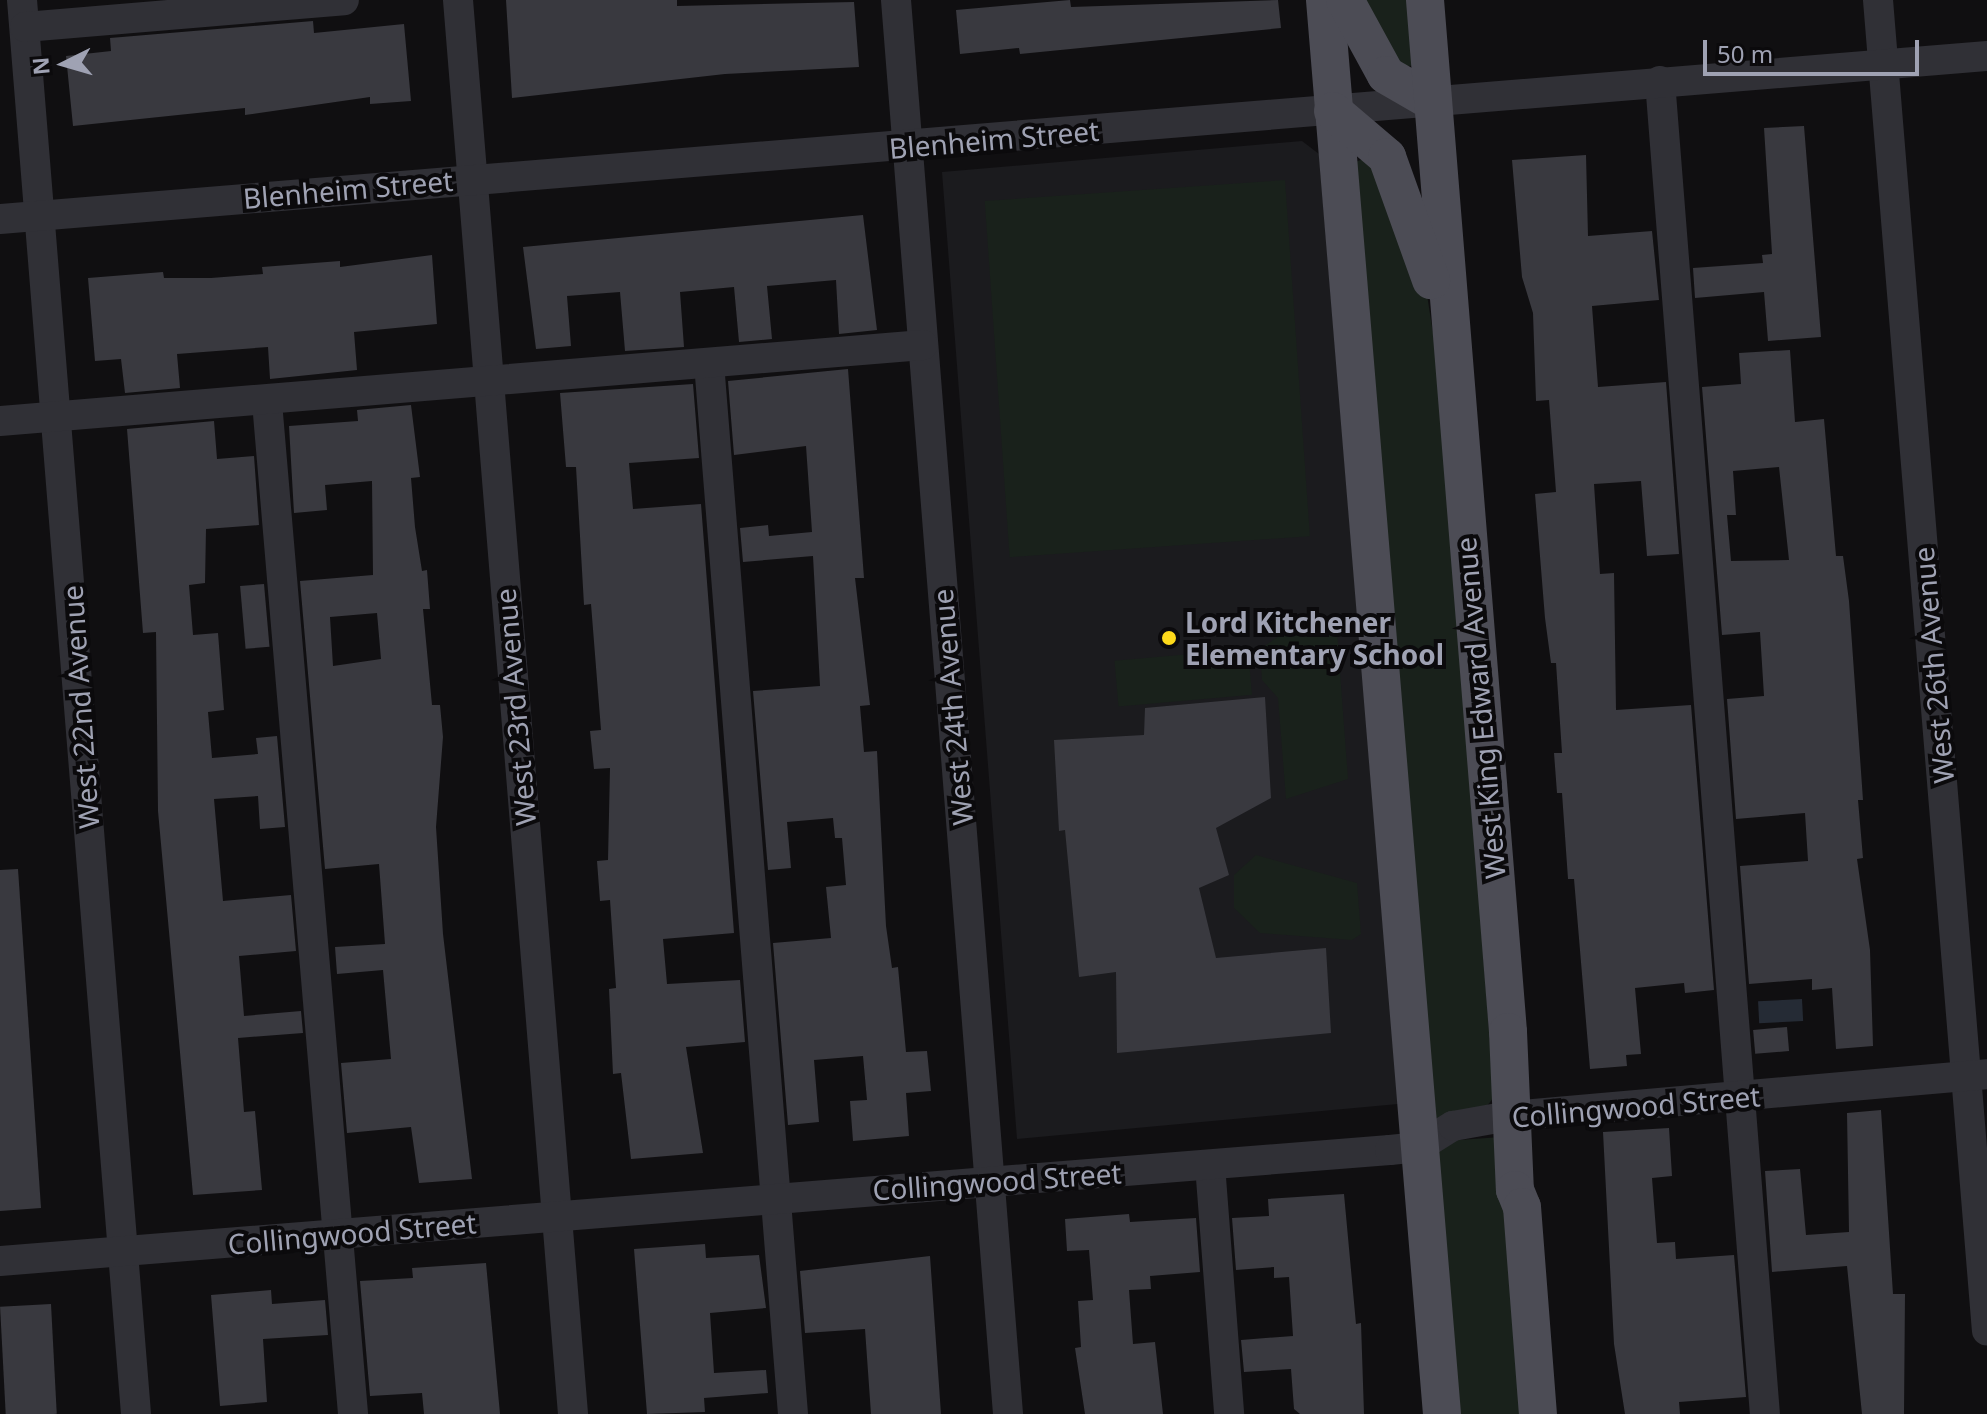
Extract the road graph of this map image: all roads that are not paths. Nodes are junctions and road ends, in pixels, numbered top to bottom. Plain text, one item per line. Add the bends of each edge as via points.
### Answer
1 (344, 0) edge
2 (458, 0) edge
3 (896, 0) edge
4 (1325, 0) edge
5 (1345, 0) edge
6 (1425, 0) edge
7 (1878, 0) edge
8 (241, 4) edge
9 (24, 14) edge
10 (1987, 56) edge
11 (1883, 66) junction
12 (1660, 81) junction
13 (1433, 102) junction
14 (1333, 111) junction
15 (908, 146) junction
16 (473, 178) junction
17 (39, 216) junction
18 (0, 219) edge
19 (923, 345) junction
20 (1451, 360) junction
21 (709, 363) junction
22 (489, 382) junction
23 (267, 402) junction
24 (57, 418) junction
25 (0, 421) edge
26 (1977, 1075) edge
27 (1740, 1096) junction
28 (1509, 1116) junction
29 (1419, 1147) junction
30 (1210, 1165) junction
31 (989, 1181) junction
32 (773, 1199) junction
33 (556, 1216) junction
34 (339, 1234) junction
35 (122, 1253) junction
36 (0, 1261) edge
37 (1987, 1331) edge
38 (136, 1414) edge
39 (353, 1414) edge
40 (573, 1414) edge
41 (793, 1414) edge
42 (1008, 1414) edge
43 (1229, 1414) edge
44 (1442, 1414) edge
45 (1538, 1414) edge
46 (1765, 1414) edge

1 - 8 street
2 - 16 street, West 23rd Avenue
3 - 15 street, West 24th Avenue
4 - 14 main road
5 - 13 main road via 1386,75
6 - 13 main road, West King Edward Avenue
7 - 11 street, West 26th Avenue
8 - 9 street
9 - 17 street, West 22nd Avenue
10 - 11 street, Blenheim Street
11 - 12 street, Blenheim Street
11 - 26 street, West 26th Avenue
12 - 13 street, Blenheim Street
12 - 27 street
13 - 14 street, Blenheim Street
13 - 20 main road, West King Edward Avenue
14 - 15 street, Blenheim Street
14 - 20 main road via 1387,157 1424,251
14 - 29 main road
15 - 16 street, Blenheim Street
15 - 19 street, West 24th Avenue
16 - 17 street, Blenheim Street
16 - 22 street, West 23rd Avenue
17 - 18 street, Blenheim Street
17 - 24 street, West 22nd Avenue
19 - 21 street
19 - 31 street, West 24th Avenue
20 - 28 main road, West King Edward Avenue via 1508,1032
21 - 22 street
21 - 32 street
22 - 23 street
22 - 33 street, West 23rd Avenue
23 - 24 street
23 - 34 street
24 - 25 street
24 - 35 street, West 22nd Avenue
26 - 27 street, Collingwood Street
26 - 37 street, West 26th Avenue
27 - 28 street, Collingwood Street
27 - 46 street
28 - 29 street, Collingwood Street via 1436,1132
28 - 45 main road, West King Edward Avenue
29 - 30 street, Collingwood Street
29 - 44 main road
30 - 31 street, Collingwood Street
30 - 43 street
31 - 32 street, Collingwood Street
31 - 42 street, West 24th Avenue
32 - 33 street, Collingwood Street
32 - 41 street
33 - 34 street, Collingwood Street
33 - 40 street, West 23rd Avenue
34 - 35 street, Collingwood Street
34 - 39 street
35 - 36 street, Collingwood Street
35 - 38 street, West 22nd Avenue

